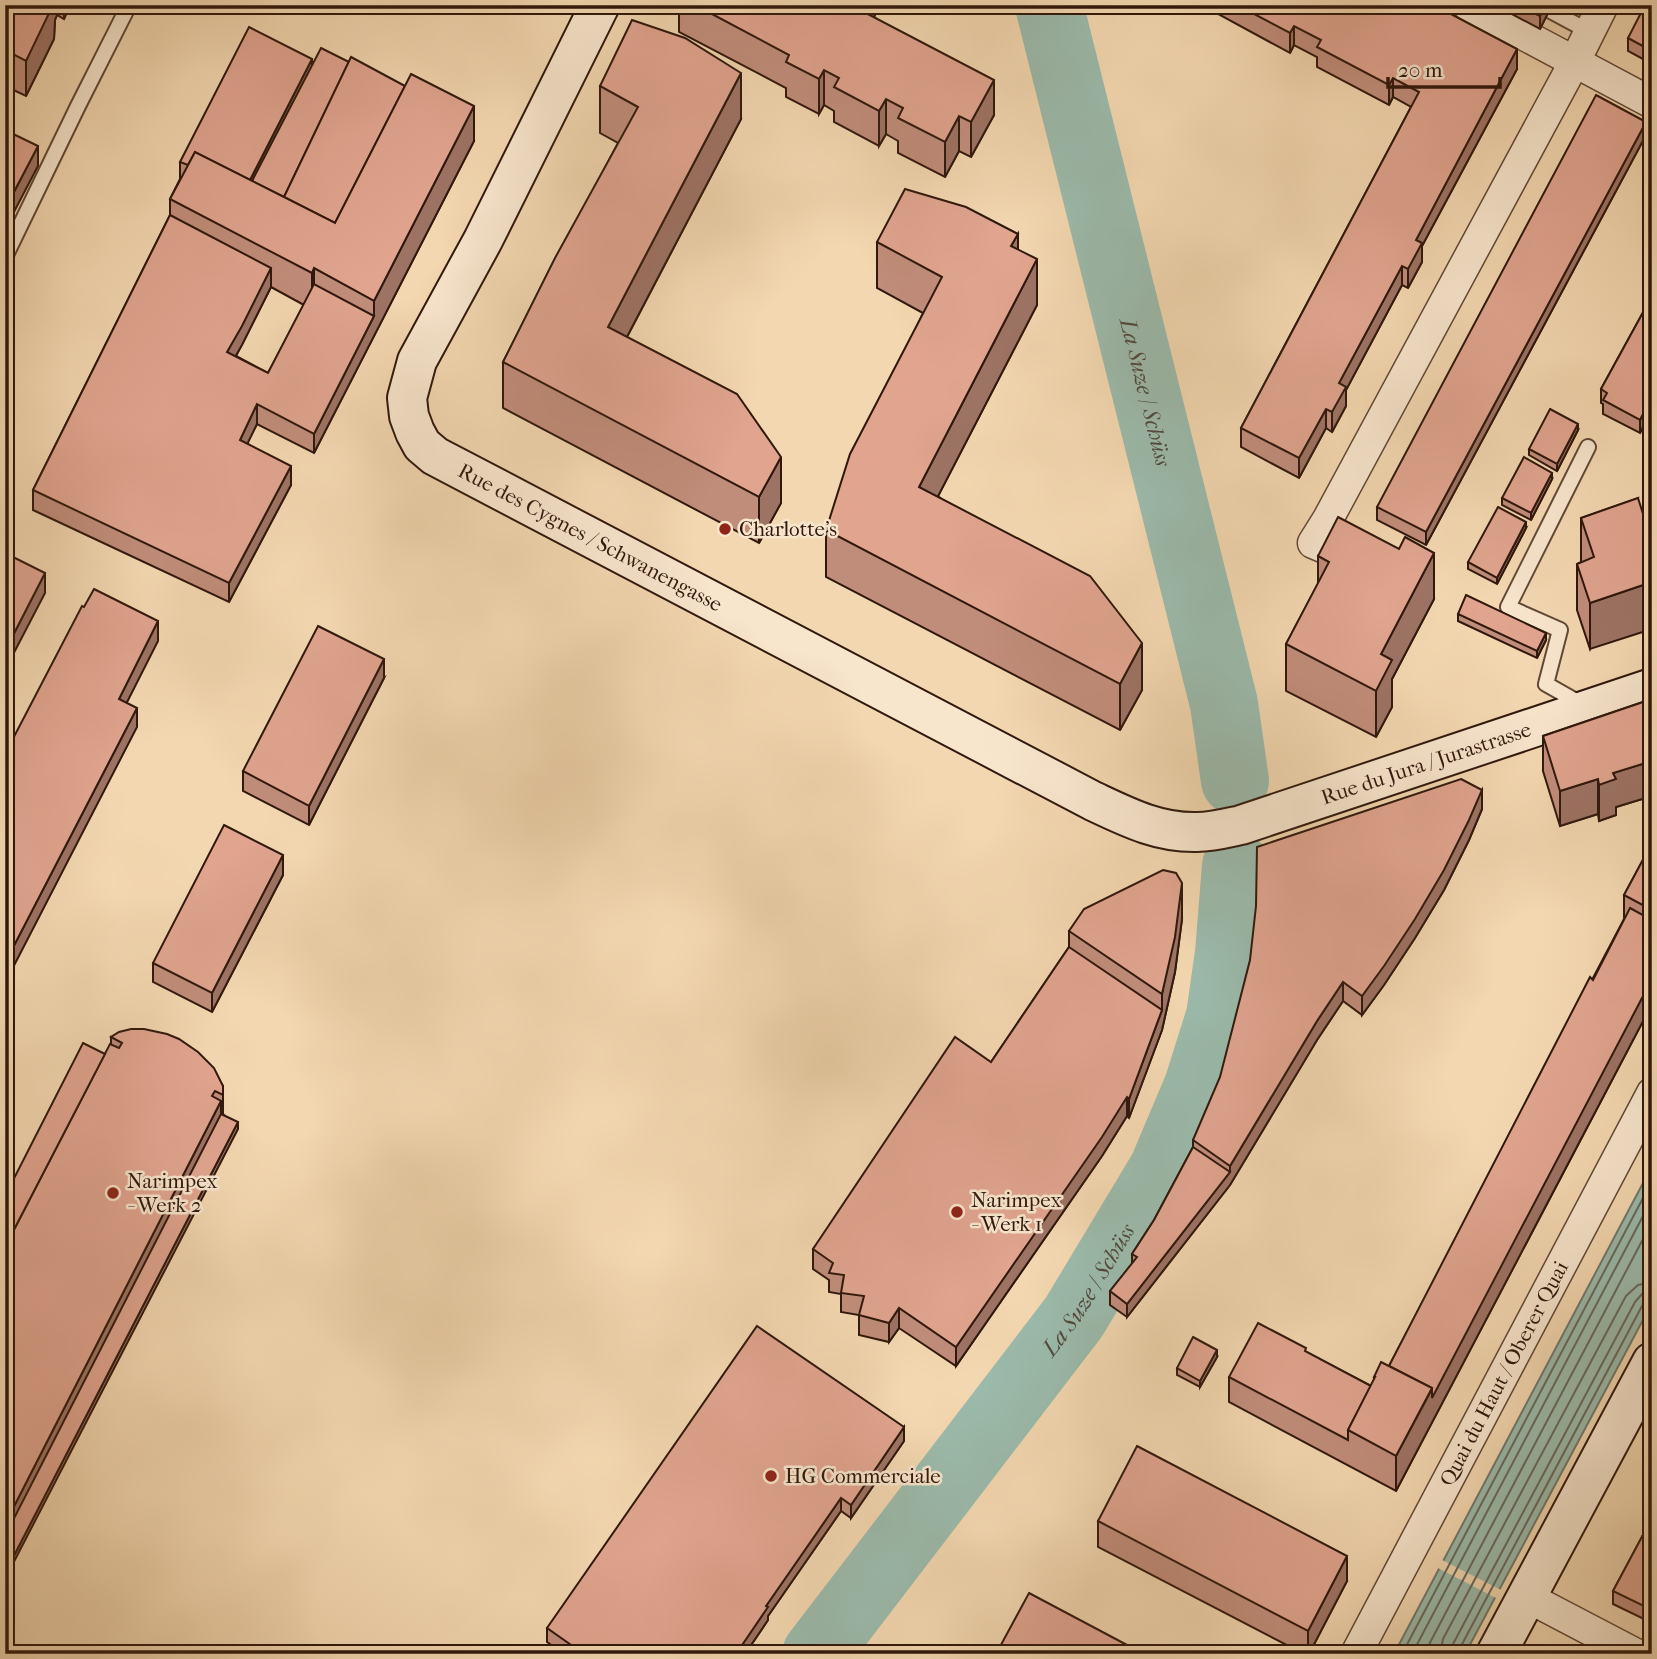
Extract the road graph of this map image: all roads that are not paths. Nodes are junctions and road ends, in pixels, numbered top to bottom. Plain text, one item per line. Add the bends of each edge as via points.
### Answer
1 (129, 5) edge
2 (600, 5) edge
3 (1468, 5) edge
4 (1603, 5) edge
5 (1549, 10) dead end
6 (1590, 32) junction
7 (1574, 62) junction
8 (1652, 103) edge
9 (5, 257) edge
10 (1588, 447) dead end
11 (1339, 554) edge
12 (1652, 688) edge
13 (1590, 710) junction
14 (1200, 832) joint
15 (1652, 1093) edge
16 (1652, 1362) edge
17 (1527, 1597) junction
18 (1356, 1654) edge
19 (1496, 1654) edge
20 (1636, 1654) edge

1 - 9 lane
2 - 14 street, Rue des Cygnes / Schwanengasse via 417,361 407,398 409,416 422,444 452,466 1093,801 1137,822
3 - 7 street via 1513,36
4 - 6 street
5 - 6 lane
6 - 7 street
7 - 8 street
7 - 11 street via 1313,543
10 - 13 lane via 1508,607 1560,630 1548,651 1546,684
12 - 13 street, Rue du Jura / Jurastrasse
13 - 14 street, Rue du Jura / Jurastrasse via 1241,825
15 - 18 street, Quai du Haut / Oberer Quai
16 - 17 street
17 - 19 street
17 - 20 street

